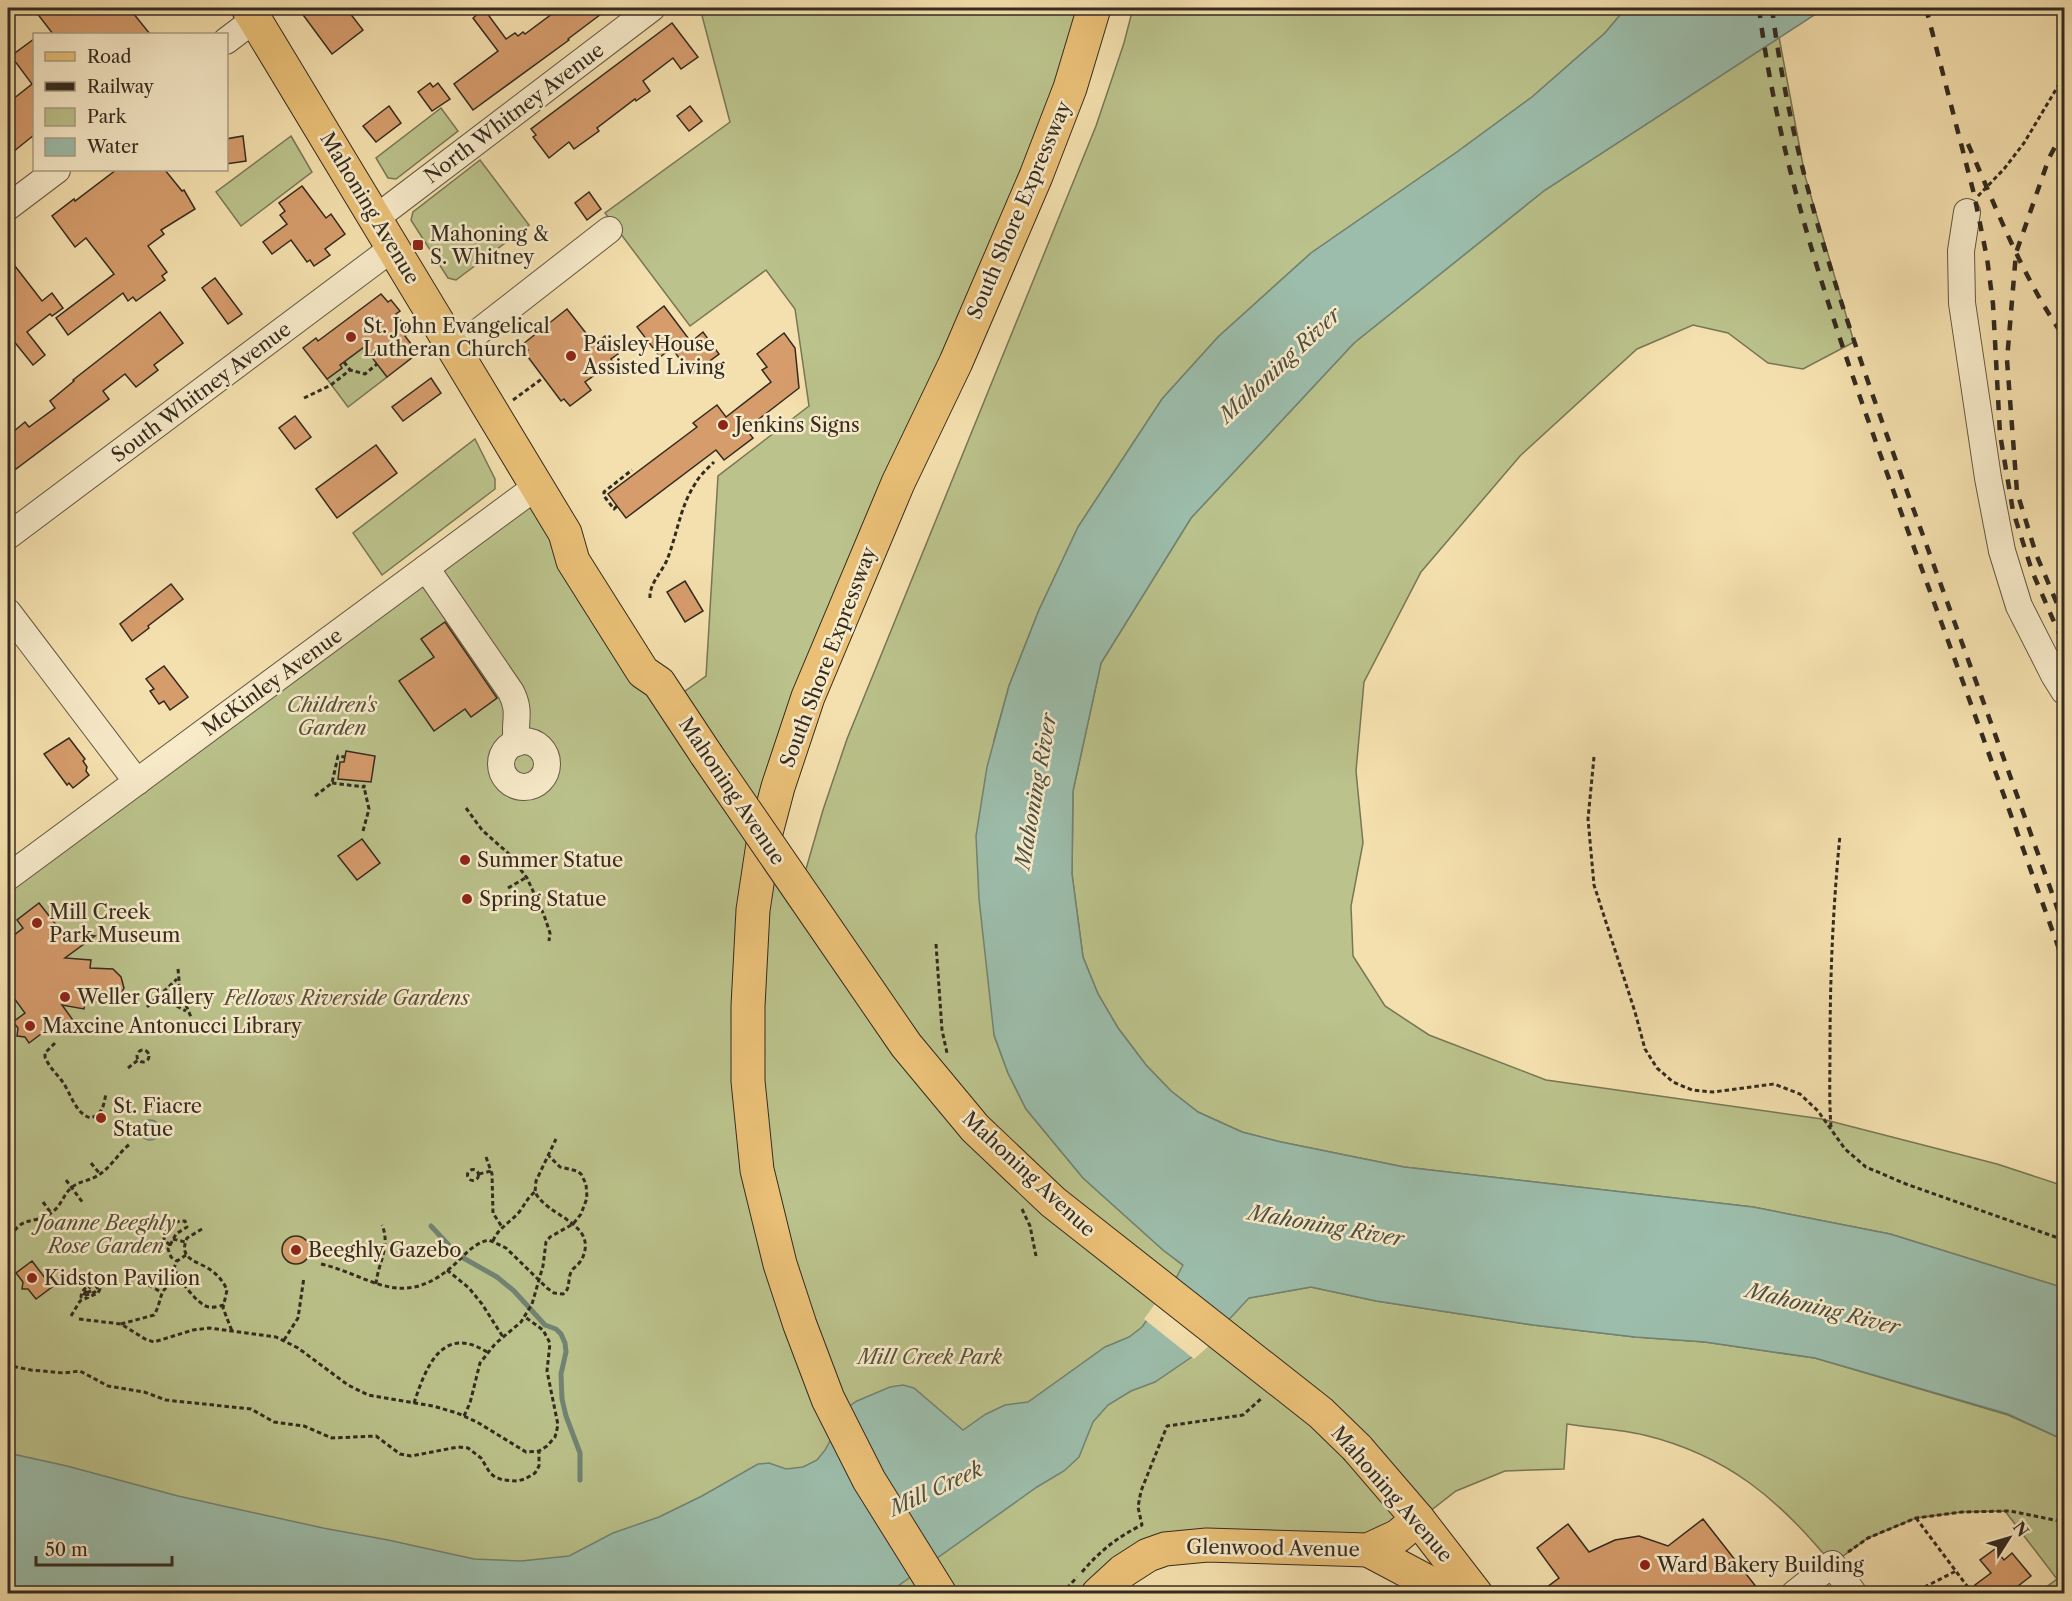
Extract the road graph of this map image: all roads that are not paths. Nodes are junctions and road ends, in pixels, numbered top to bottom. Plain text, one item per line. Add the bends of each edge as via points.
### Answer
1 (652, 8) edge
2 (1094, 8) edge
3 (252, 13) edge
4 (228, 39) edge
5 (56, 171) edge
6 (8, 207) edge
7 (1967, 212) road end
8 (376, 218) junction
9 (609, 230) dead end
10 (394, 247) junction
11 (455, 350) junction
12 (537, 486) junction
13 (8, 536) edge
14 (426, 568) junction
15 (8, 612) edge
16 (2064, 690) edge
17 (517, 743) dead end
18 (136, 782) junction
19 (8, 877) edge
20 (1418, 1519) junction
21 (1368, 1550) junction
22 (1101, 1592) edge
23 (940, 1593) edge
24 (1446, 1593) edge
25 (1476, 1593) edge
26 (1794, 1593) edge
27 (1854, 1593) edge

1 - 8 street, North Whitney Avenue
2 - 23 main road, South Shore Expressway via 1070,88 1036,176 956,362 898,483 808,697 763,844 753,910 748,1081 757,1170 780,1264 828,1399 869,1480
3 - 4 street
3 - 8 main road, Mahoning Avenue
5 - 6 street
7 - 16 street via 1961,250 1962,303 2002,551 2019,606
8 - 10 main road, Mahoning Avenue
9 - 11 street
10 - 11 main road, Mahoning Avenue
10 - 13 street, South Whitney Avenue
11 - 12 main road, Mahoning Avenue
12 - 14 street, McKinley Avenue
12 - 20 main road, Mahoning Avenue, bridge via 565,534 573,561 643,672 659,683 906,1045 975,1128 1053,1202 1321,1413
14 - 17 street via 511,692 518,708
14 - 18 street, McKinley Avenue
15 - 18 street
18 - 19 street, McKinley Avenue
20 - 21 main road, Glenwood Avenue via 1398,1536
20 - 25 main road, Mahoning Avenue
21 - 22 main road, Glenwood Avenue via 1255,1545 1165,1549 1123,1571
21 - 24 main road
26 - 27 street via 1832,1564

